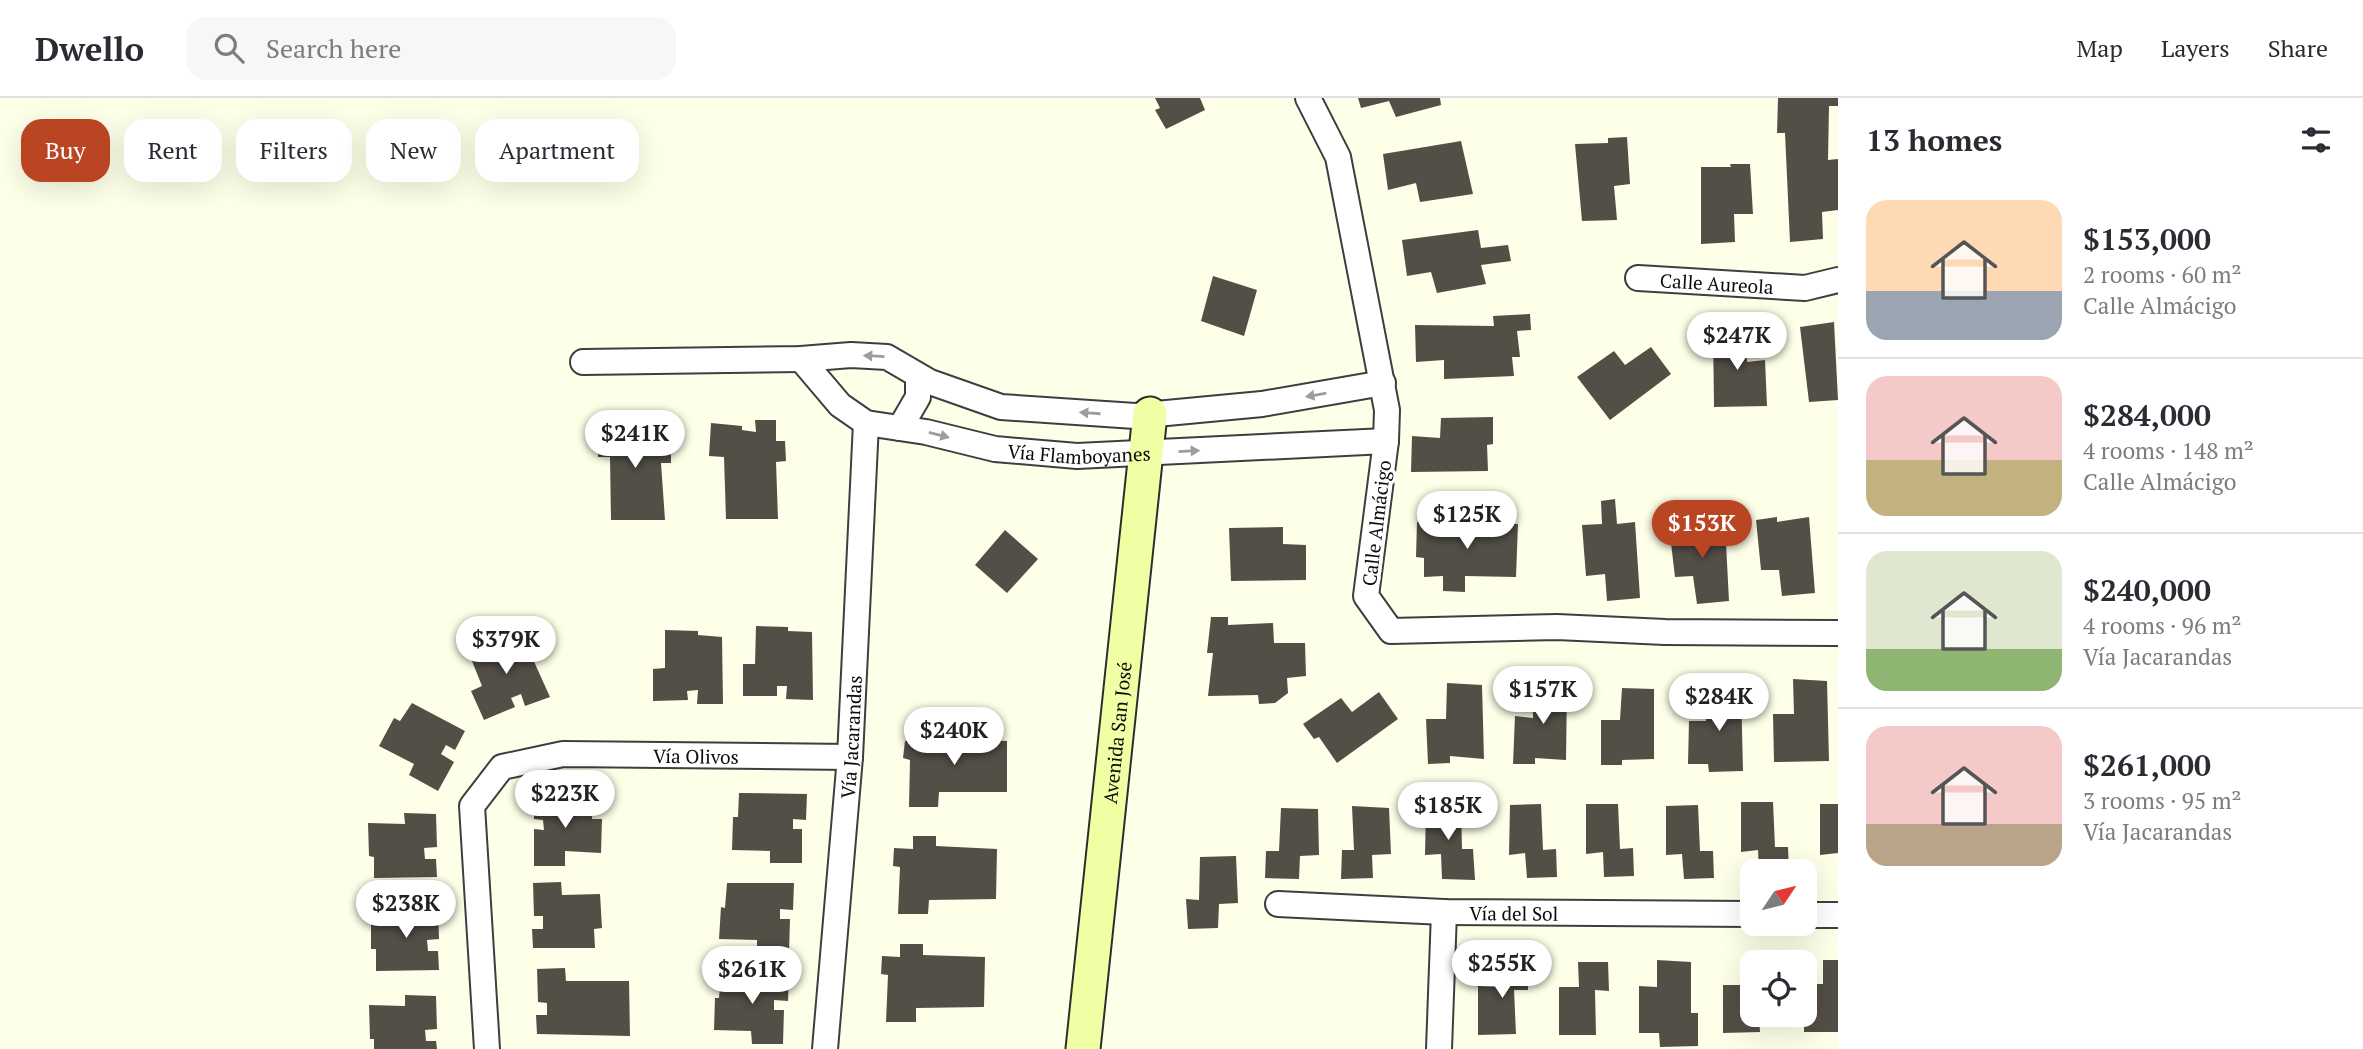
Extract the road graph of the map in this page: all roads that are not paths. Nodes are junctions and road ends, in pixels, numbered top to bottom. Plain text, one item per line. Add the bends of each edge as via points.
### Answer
1 (1308, 98) edge
2 (1638, 278) dead end
3 (1838, 281) edge
4 (801, 359) junction
5 (583, 362) dead end
6 (918, 376) junction
7 (1383, 383) junction
8 (1150, 414) junction
9 (866, 423) junction
10 (900, 428) junction
11 (1386, 440) junction
12 (1146, 453) junction
13 (1838, 633) edge
14 (850, 757) junction
15 (1278, 904) dead end
16 (1444, 912) junction
17 (1740, 914) edge
18 (1817, 915) edge
19 (1838, 915) edge
20 (487, 1049) edge
21 (825, 1049) edge
22 (1083, 1049) edge
23 (1440, 1049) edge

1 - 7 street, Calle Almácigo via 1338,157
2 - 3 street, Calle Aureola via 1805,288
4 - 5 street, Vía Flamboyanes
6 -> 4 street, Vía Flamboyanes via 887,357
4 - 9 street, Vía Flamboyanes via 840,405
8 -> 6 street, Vía Flamboyanes via 1001,407
6 - 10 street via 918,397
7 -> 8 street, Vía Flamboyanes via 1262,404
7 - 11 street, Calle Almácigo
8 - 12 street, Avenida San José
9 - 10 street, Vía Flamboyanes
9 - 14 street, Vía Jacarandas
10 -> 12 street, Vía Flamboyanes via 995,449 1077,456
12 -> 11 street, Vía Flamboyanes
11 - 13 street, Calle Almácigo via 1366,596 1391,631 1557,626
12 - 22 street, Avenida San José
14 - 20 street, Vía Olivos via 562,754 502,767 472,806
14 - 21 street, Vía Jacarandas
15 - 16 street, Vía del Sol
16 - 17 street, Vía del Sol
16 - 23 street
18 - 19 street

